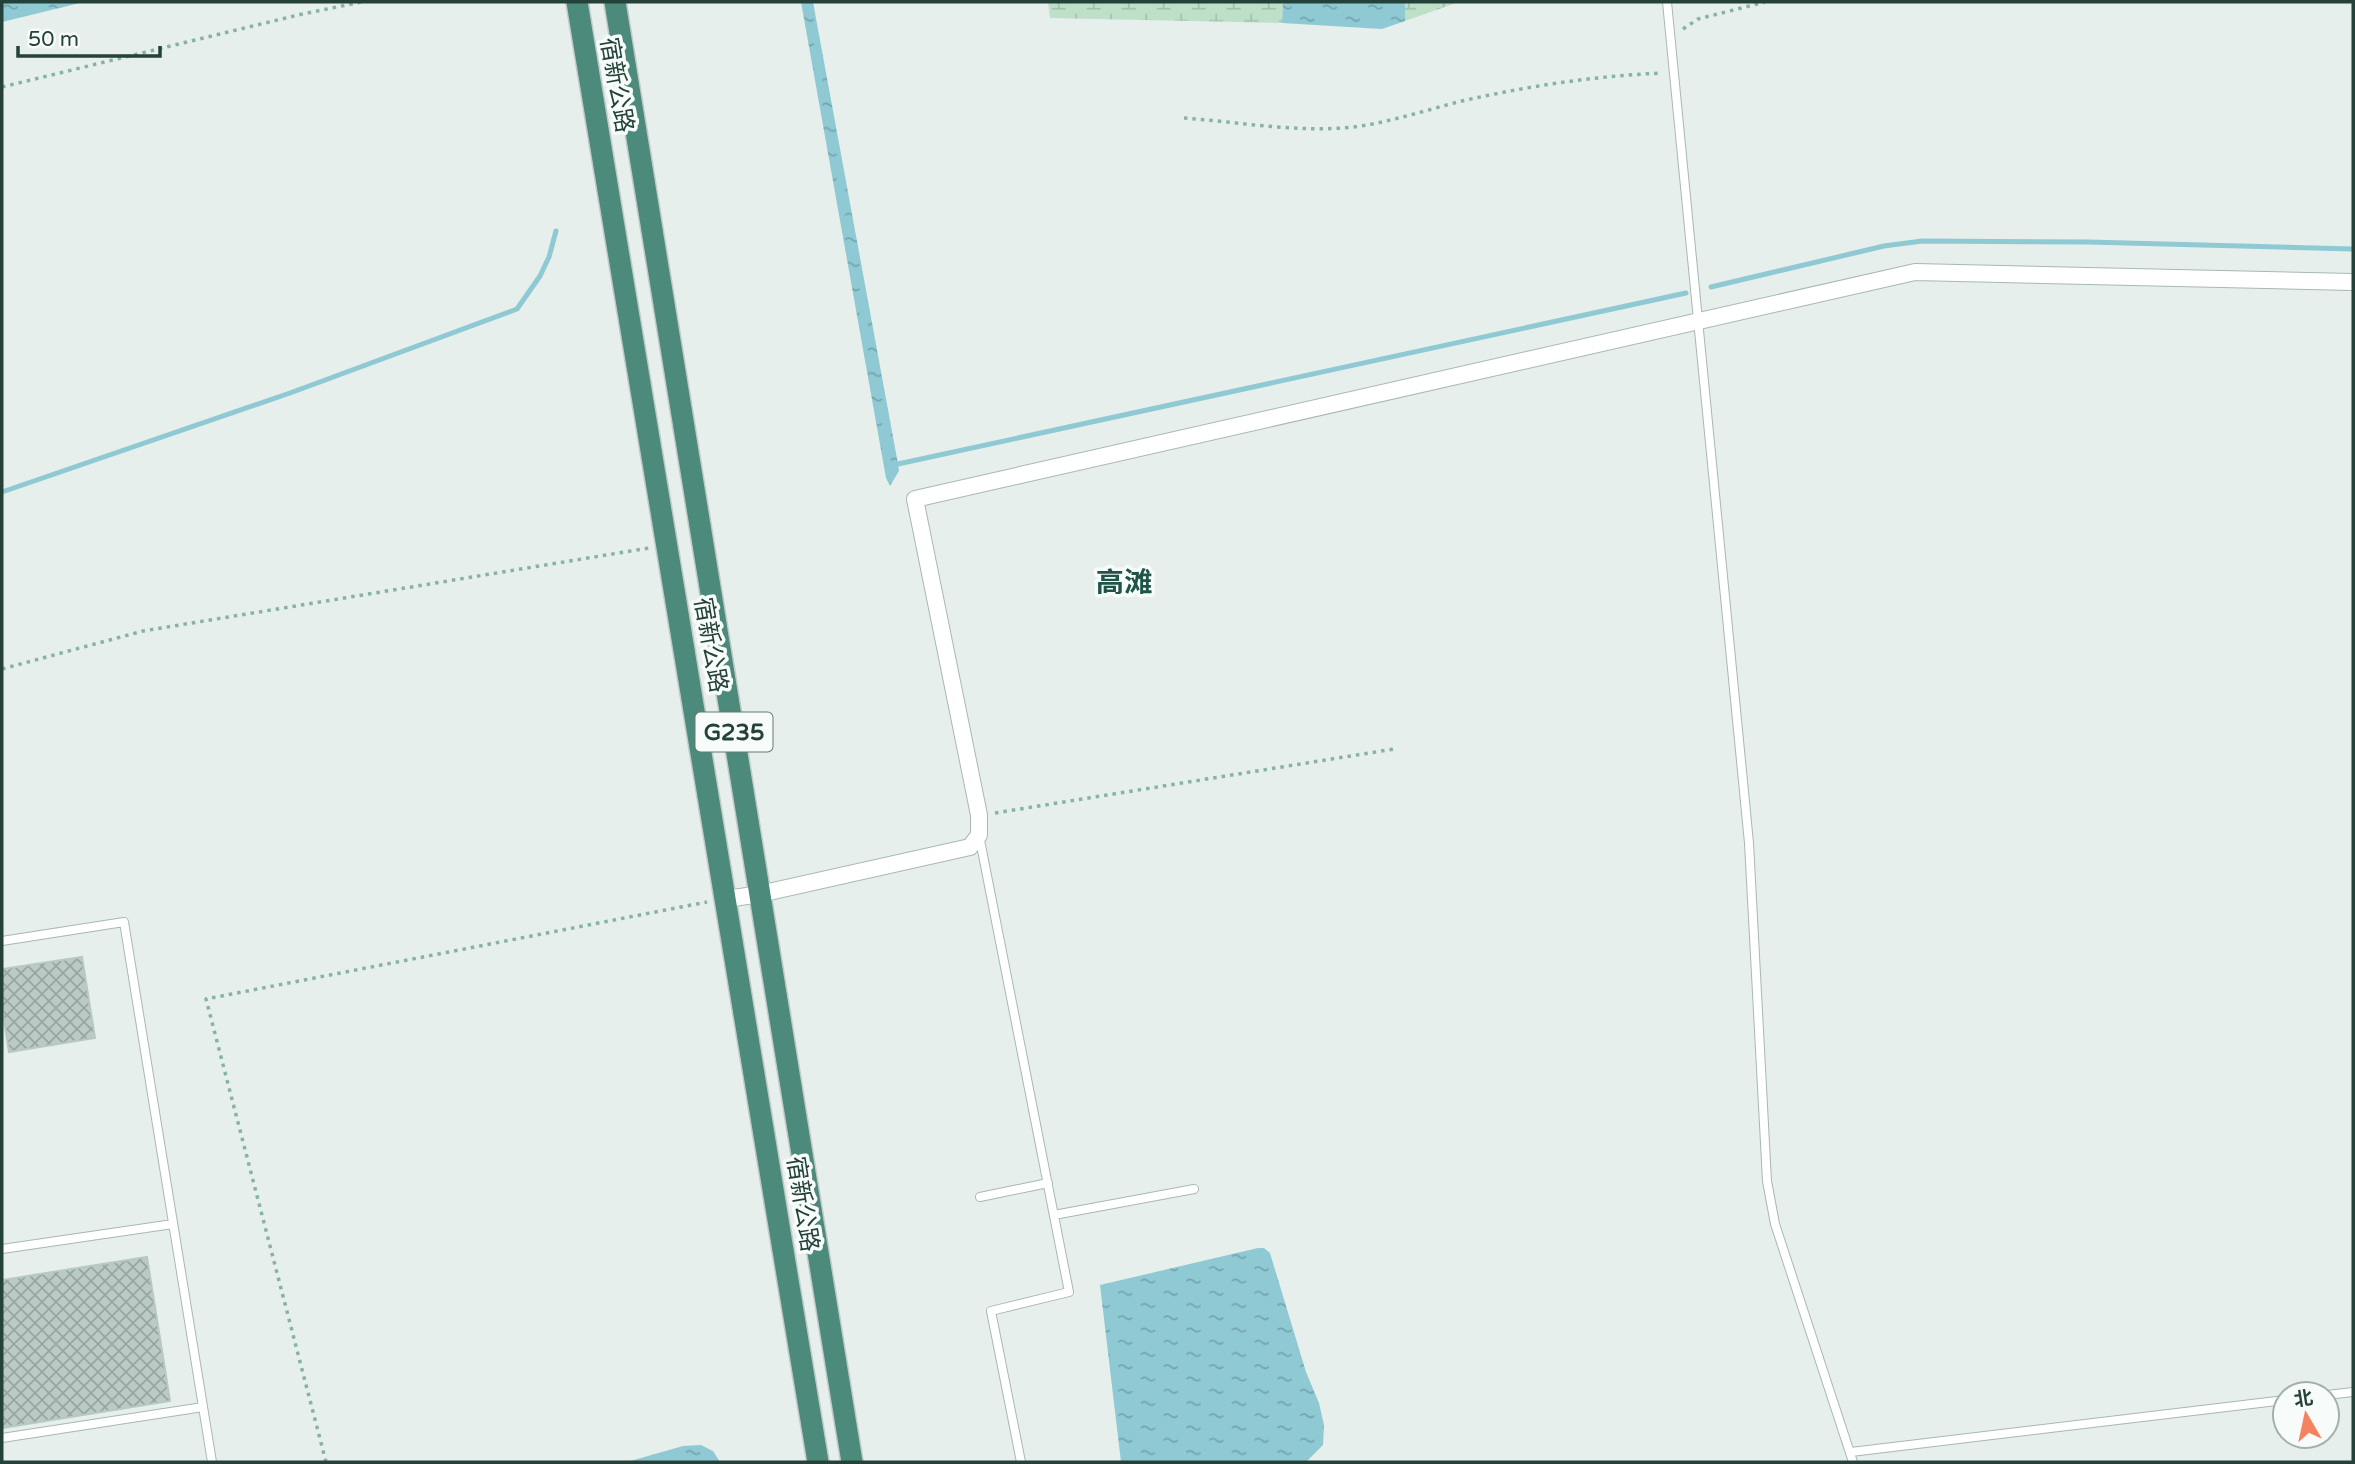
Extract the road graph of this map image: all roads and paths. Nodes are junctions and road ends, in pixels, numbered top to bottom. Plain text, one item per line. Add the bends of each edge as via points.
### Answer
1 (361, 2) edge
2 (577, 2) edge
3 (615, 2) edge
4 (1667, 2) edge
5 (1765, 2) edge
6 (1670, 38) junction
7 (1674, 72) junction
8 (2, 86) edge
9 (1184, 118) dead end
10 (2353, 282) edge
11 (1699, 322) junction
12 (668, 545) junction
13 (2, 669) edge
14 (1394, 749) dead end
15 (979, 815) junction
16 (979, 835) junction
17 (760, 894) junction
18 (727, 899) junction
19 (2, 941) edge
20 (1048, 1183) junction
21 (1194, 1189) dead end
22 (980, 1197) dead end
23 (1054, 1215) junction
24 (173, 1224) junction
25 (2, 1250) edge
26 (2271, 1403) edge
27 (203, 1407) junction
28 (2, 1438) edge
29 (1851, 1452) junction
30 (212, 1462) edge
31 (326, 1462) edge
32 (818, 1462) edge
33 (852, 1462) edge
34 (1021, 1462) edge
35 (1853, 1462) edge

1 - 8 path
2 - 12 highway, 宿新公路 / G235
3 - 17 highway, 宿新公路 / G235
4 - 6 lane
5 - 6 path via 1698,19
6 - 7 lane
7 - 9 path via 1529,87 1351,127
7 - 11 lane
10 - 11 street via 1915,272
11 - 15 street via 915,499
11 - 29 lane via 1749,843 1767,1181 1775,1224
12 - 13 path via 143,631
12 - 18 highway, 宿新公路 / G235
14 - 15 path
15 - 16 street
16 - 17 street via 970,847
16 - 20 lane
17 - 18 street
17 - 33 highway, 宿新公路 / G235
18 - 31 path via 206,999
18 - 32 highway, 宿新公路 / G235
19 - 24 lane via 124,922
20 - 22 lane
20 - 23 lane
21 - 23 lane
23 - 34 lane via 1069,1292 991,1311
24 - 25 lane
24 - 27 lane
26 - 29 lane
27 - 28 lane
27 - 30 lane
29 - 35 lane

